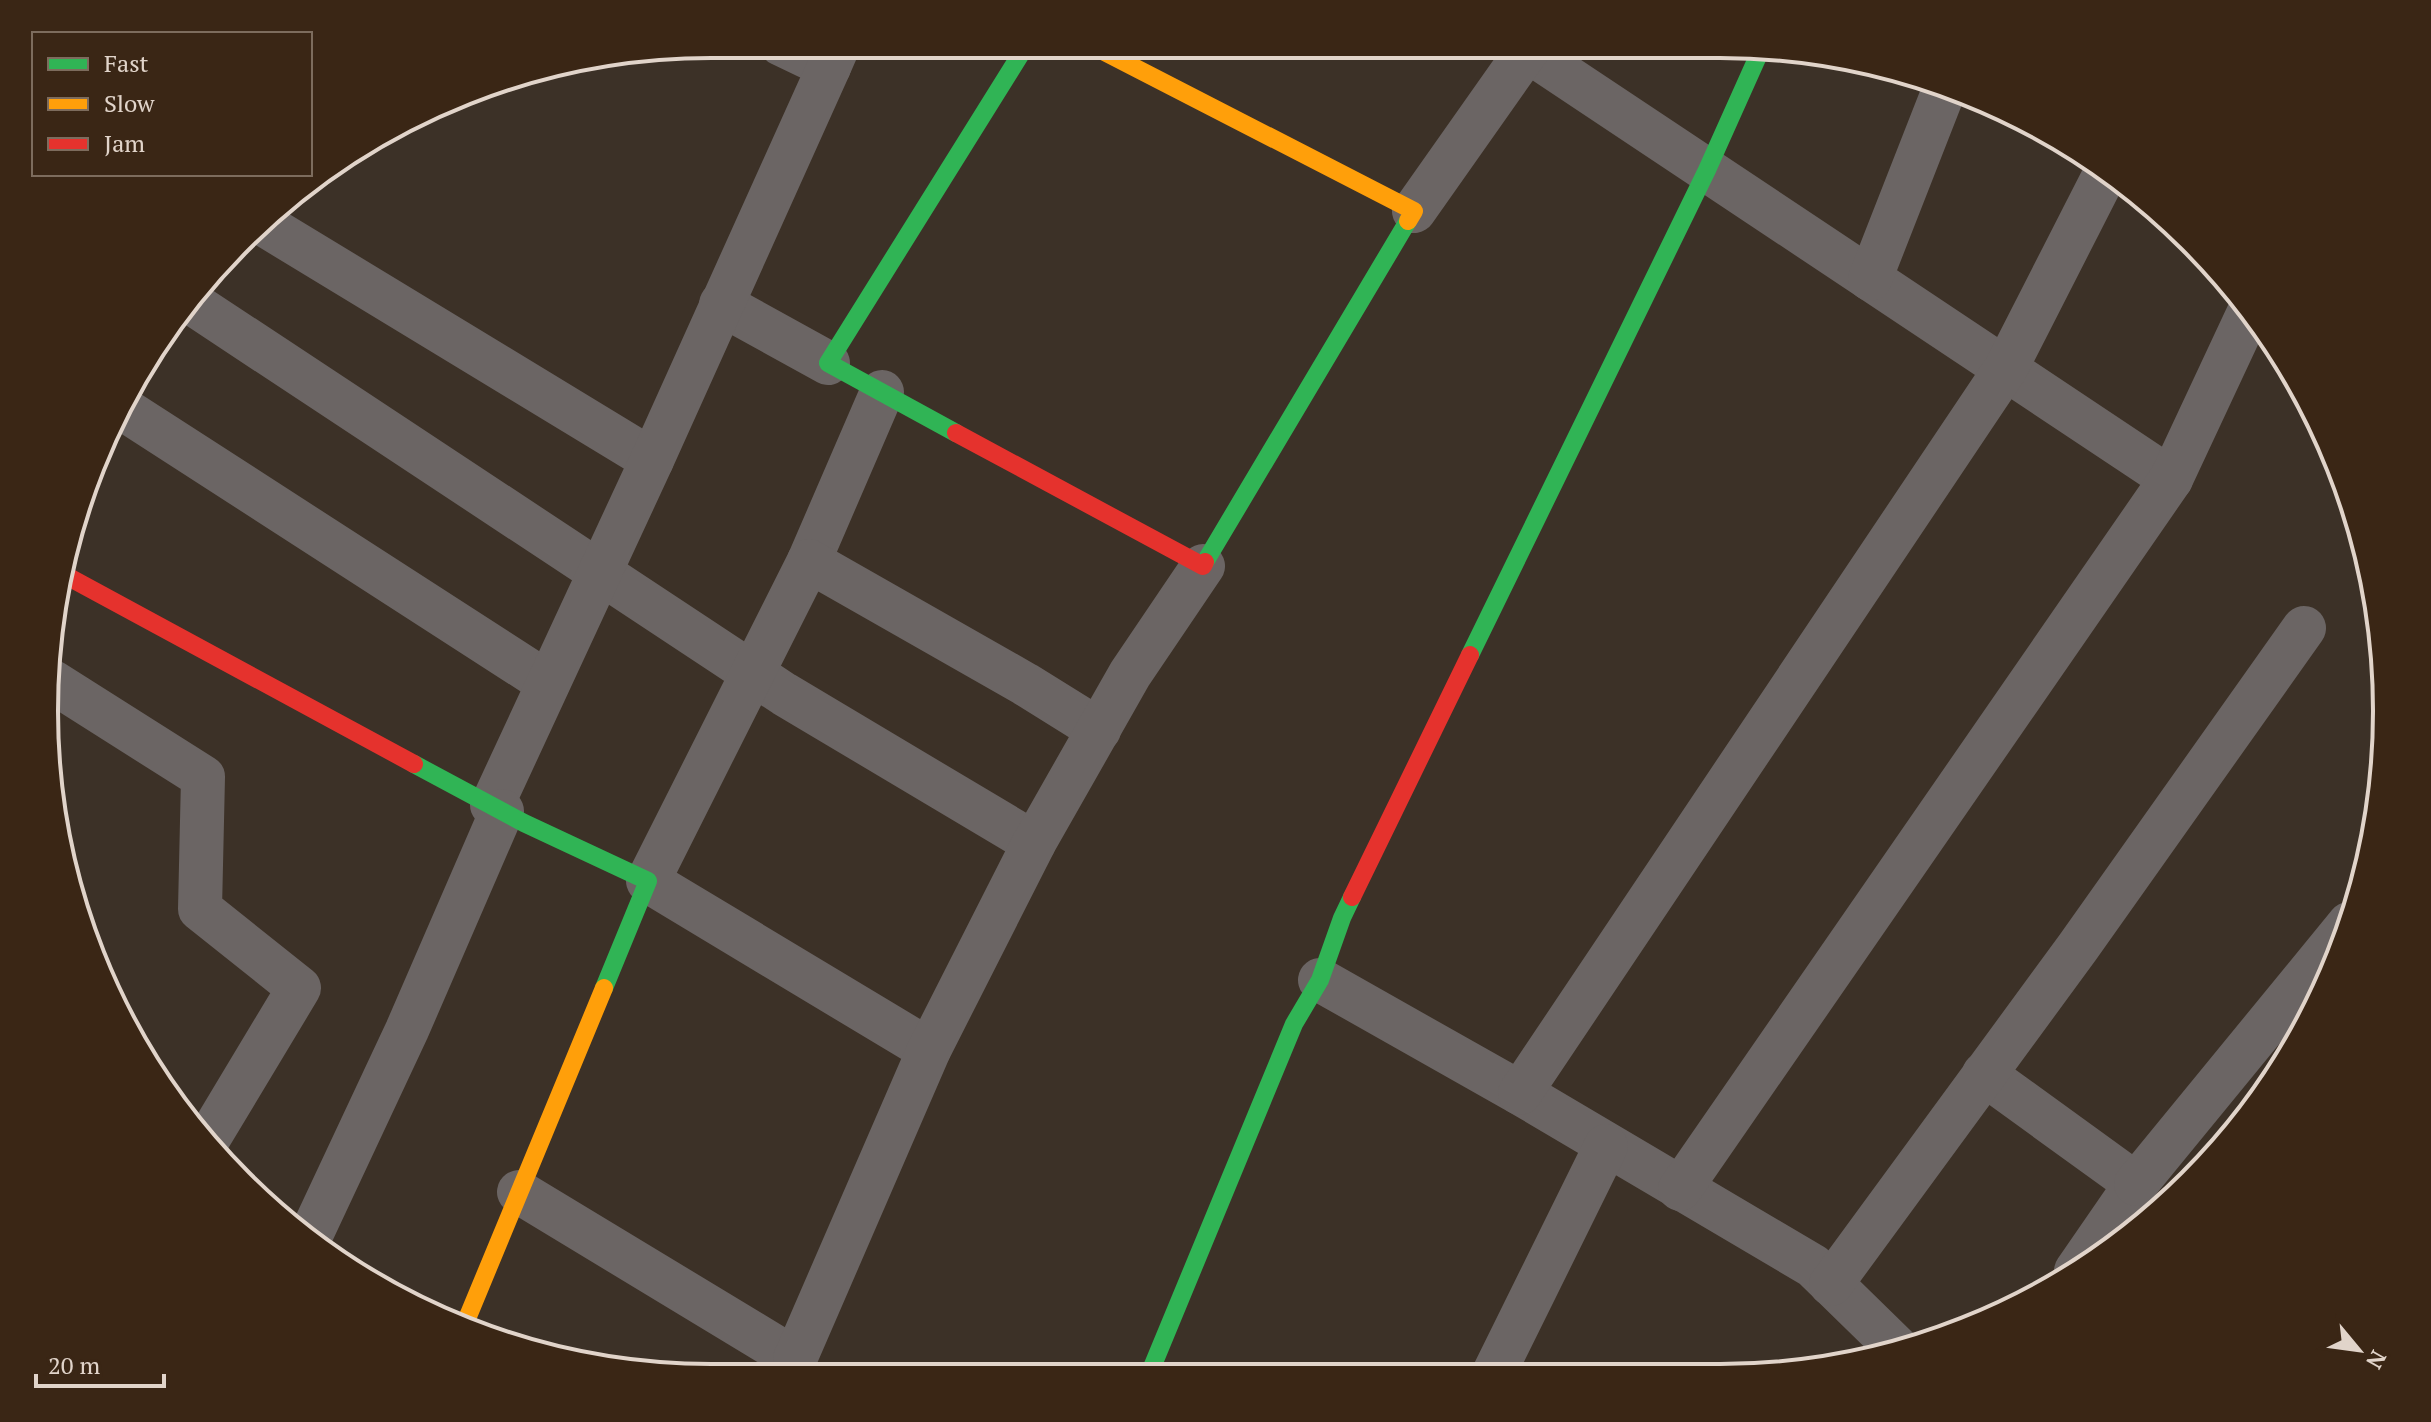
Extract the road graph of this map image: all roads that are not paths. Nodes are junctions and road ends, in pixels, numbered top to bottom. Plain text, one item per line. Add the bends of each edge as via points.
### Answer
1 (833, 58) edge
2 (1018, 58) edge
3 (1116, 58) edge
4 (1522, 58) edge
5 (1546, 58) edge
6 (1757, 59) edge
7 (1941, 97) edge
8 (1707, 170) junction
9 (2101, 181) edge
10 (1414, 211) junction
11 (271, 229) edge
12 (1870, 279) junction
13 (721, 304) junction
14 (198, 307) edge
15 (2244, 322) edge
16 (828, 363) junction
17 (2006, 368) junction
18 (882, 392) junction
19 (130, 413) edge
20 (652, 460) junction
21 (2171, 479) junction
22 (809, 561) junction
23 (1203, 566) junction
24 (599, 572) junction
25 (72, 579) edge
26 (2304, 628) dead end
27 (753, 673) junction
28 (548, 683) junction
29 (59, 686) edge
30 (1099, 730) junction
31 (497, 808) junction
32 (1034, 843) junction
33 (648, 881) junction
34 (2327, 951) edge
35 (1320, 980) junction
36 (929, 1050) junction
37 (1984, 1074) junction
38 (1520, 1093) junction
39 (205, 1123) edge
40 (1606, 1146) junction
41 (2136, 1184) junction
42 (1680, 1189) junction
43 (519, 1192) junction
44 (314, 1229) edge
45 (2092, 1247) edge
46 (1831, 1284) junction
47 (468, 1317) edge
48 (1884, 1343) edge
49 (785, 1364) edge
50 (793, 1364) edge
51 (1153, 1364) edge
52 (1498, 1364) edge

1 - 13 street
2 - 16 street
3 - 10 street
4 - 10 street
5 - 8 street
6 - 8 street
7 - 12 street
8 - 12 street
8 - 35 street via 1342,918
9 - 17 street
10 - 23 street
11 - 20 street
12 - 17 street
13 - 16 street
13 - 20 street
14 - 24 street
15 - 21 street
16 - 18 street
17 - 21 street
17 - 38 street
18 - 22 street
18 - 23 street
19 - 28 street
20 - 24 street
21 - 42 street
22 - 27 street
22 - 30 street
23 - 30 street
24 - 27 street
24 - 28 street
25 - 31 street
26 - 37 street
27 - 32 street
27 - 33 street
28 - 31 street
29 - 39 street via 203,777 200,909 299,988
30 - 32 street
31 - 33 street
31 - 44 street via 407,1030
32 - 36 street
33 - 36 street
33 - 43 street
34 - 41 street
35 - 38 street
35 - 51 street via 1294,1024
36 - 50 street
37 - 41 street
37 - 46 street
38 - 40 street
40 - 42 street
40 - 52 street
41 - 45 street
42 - 46 street via 1813,1266
43 - 47 street
43 - 49 street
46 - 48 street

